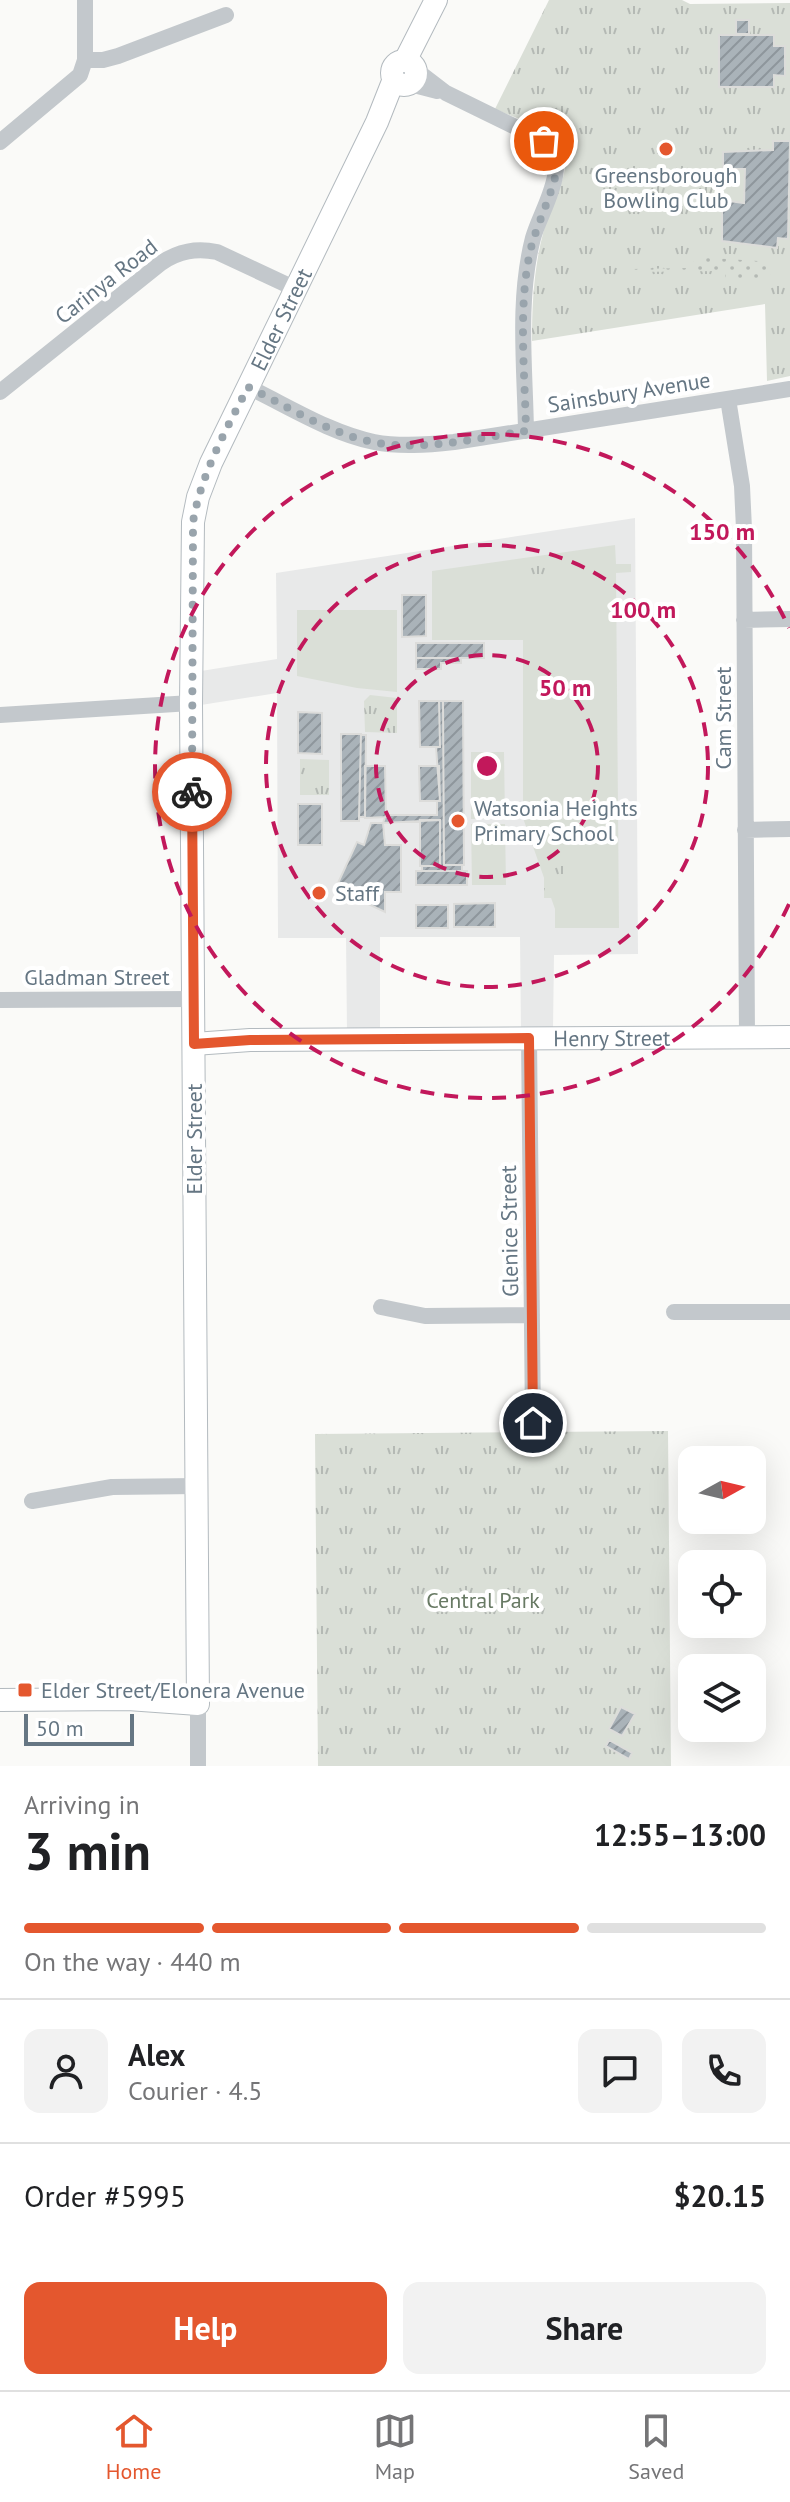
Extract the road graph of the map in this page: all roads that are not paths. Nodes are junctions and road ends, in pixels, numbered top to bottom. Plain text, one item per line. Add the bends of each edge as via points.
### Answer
1 (85, 0) edge
2 (436, 0) edge
3 (226, 15) dead end
4 (85, 60) junction
5 (407, 74) junction
6 (0, 142) edge
7 (296, 289) junction
8 (248, 387) junction
9 (790, 389) edge
10 (0, 392) edge
11 (728, 399) junction
12 (526, 431) junction
13 (790, 619) edge
14 (744, 620) junction
15 (191, 703) junction
16 (0, 715) edge
17 (790, 829) edge
18 (745, 830) junction
19 (194, 999) junction
20 (0, 1000) edge
21 (747, 1037) junction
22 (790, 1037) edge
23 (529, 1038) junction
24 (194, 1044) junction
25 (381, 1307) dead end
26 (674, 1312) dead end
27 (790, 1312) edge
28 (532, 1315) junction
29 (533, 1423) dead end
30 (197, 1486) junction
31 (32, 1501) dead end
32 (198, 1698) junction
33 (0, 1700) edge
34 (198, 1766) edge

1 - 4 street
2 - 5 street, Elder Street
3 - 4 street via 118,56
4 - 6 street via 74,81
5 - 7 street, Elder Street via 377,122
5 - 12 street via 544,141 557,158 527,267
7 - 8 street, Elder Street
7 - 10 street, Carinya Road via 217,252 182,252 161,263
8 - 12 street, Sainsbury Avenue via 334,429 375,442 430,445
8 - 15 street, Elder Street via 211,463 193,522
9 - 11 street, Sainsbury Avenue
11 - 12 street, Sainsbury Avenue
11 - 14 street, Cam Street via 742,486
13 - 14 street
14 - 18 street, Cam Street
15 - 16 street
15 - 19 street, Elder Street
17 - 18 street
18 - 21 street, Cam Street
19 - 20 street, Gladman Street
19 - 24 street, Elder Street
21 - 22 street, Henry Street
21 - 23 street, Henry Street
23 - 24 street, Henry Street
23 - 28 street, Glenice Street
24 - 30 street, Elder Street
25 - 28 street via 425,1316
26 - 27 street
28 - 29 street, Glenice Street
30 - 31 street via 112,1487
30 - 32 street, Elder Street
32 - 33 street
32 - 34 street, Elder Street

